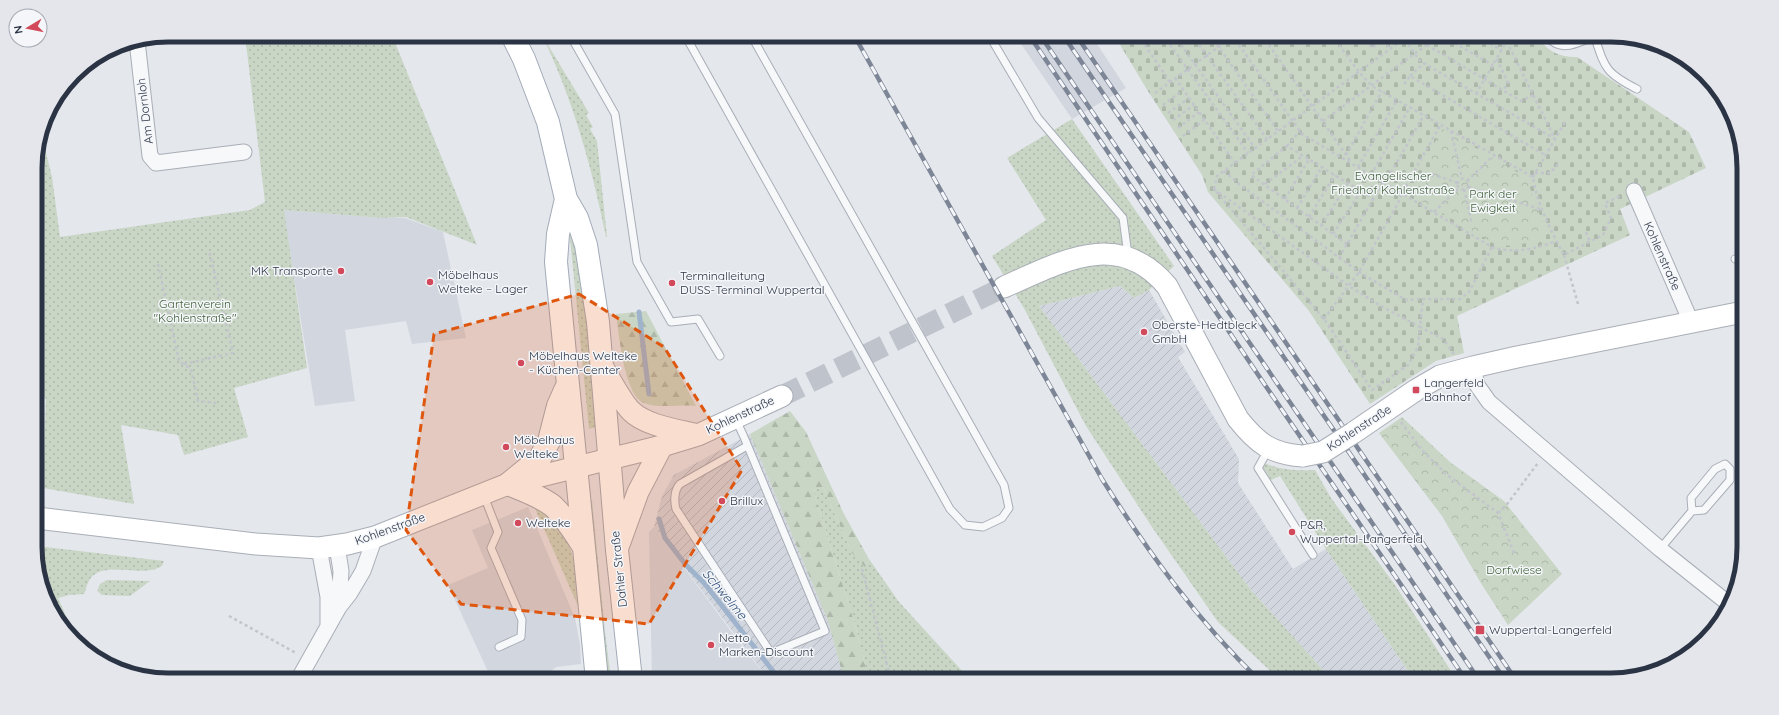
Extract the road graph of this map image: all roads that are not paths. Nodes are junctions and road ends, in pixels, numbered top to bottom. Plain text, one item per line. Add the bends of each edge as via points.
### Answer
1 (516, 42) edge
2 (574, 42) edge
3 (689, 42) edge
4 (755, 42) edge
5 (993, 42) edge
6 (1596, 42) edge
7 (138, 46) edge
8 (1637, 89) dead end
9 (244, 152) dead end
10 (1634, 191) road end
11 (566, 199) junction
12 (1128, 257) junction
13 (1004, 287) tunnel mouth
14 (1737, 313) edge
15 (1691, 322) junction
16 (720, 356) dead end
17 (601, 364) junction
18 (1466, 369) junction
19 (568, 383) junction
20 (782, 396) tunnel mouth
21 (735, 418) junction
22 (698, 435) junction
23 (662, 446) junction
24 (747, 446) junction
25 (1268, 448) junction
26 (609, 459) junction
27 (576, 467) junction
28 (508, 484) junction
29 (483, 494) junction
30 (1692, 512) junction
31 (42, 519) edge
32 (375, 537) junction
33 (328, 547) junction
34 (584, 547) junction
35 (1660, 549) junction
36 (617, 550) junction
37 (1313, 555) dead end
38 (1725, 601) edge
39 (339, 606) junction
40 (328, 627) junction
41 (499, 647) dead end
42 (302, 673) edge
43 (596, 673) edge
44 (630, 673) edge

1 - 11 main road via 548,122
2 - 16 lane via 615,114 637,262 671,322 698,319
3 - 4 lane via 950,509 965,525 983,527 1002,518 1009,508 1004,485
5 - 12 lane via 1038,118 1123,218
6 - 8 lane via 1608,70 1617,79
7 - 9 street, Am Dornloh via 150,156 156,163
10 - 15 street, Kohlenstraße
11 - 17 main road, Dahler Straße via 577,218 586,244 598,322
11 - 19 main road via 558,234 556,262
12 - 13 street, Kohlenstraße via 1105,253 1085,256 1054,265
12 - 25 street, Kohlenstraße via 1150,270 1167,286 1238,419 1253,437
14 - 15 street, Kohlenstraße
15 - 18 street, Kohlenstraße
17 - 22 street, Kohlenstraße via 631,411 661,426
17 - 26 main road, Dahler Straße
18 - 25 street, Kohlenstraße, bridge via 1440,376 1323,452 1303,456 1288,455
18 - 35 street via 1489,402
19 - 27 main road
19 - 28 main road via 558,406 550,441 540,458
20 - 21 street, Kohlenstraße
21 - 22 street, Kohlenstraße
21 - 24 lane
22 - 23 street, Kohlenstraße
23 - 26 street, Kohlenstraße
23 - 36 street via 638,492
24 - 24 lane via 680,484 674,501 676,509 771,653 825,631
25 - 37 lane via 1258,468
26 - 27 street, Kohlenstraße
26 - 36 main road, Dahler Straße
27 - 28 street, Kohlenstraße
27 - 34 main road
28 - 29 street, Kohlenstraße
28 - 34 main road via 544,500 553,507
29 - 32 street, Kohlenstraße
29 - 41 lane via 498,532 491,548 522,620 521,637
30 - 30 lane via 1704,510 1730,480 1730,469 1725,464 1715,468 1691,498
30 - 35 lane
31 - 33 street, Kohlenstraße via 256,544
32 - 33 street, Kohlenstraße
32 - 39 street via 363,571
33 - 39 street via 341,571
33 - 40 street
34 - 43 main road
35 - 38 street
36 - 44 main road, Dahler Straße
39 - 40 street
40 - 42 street

